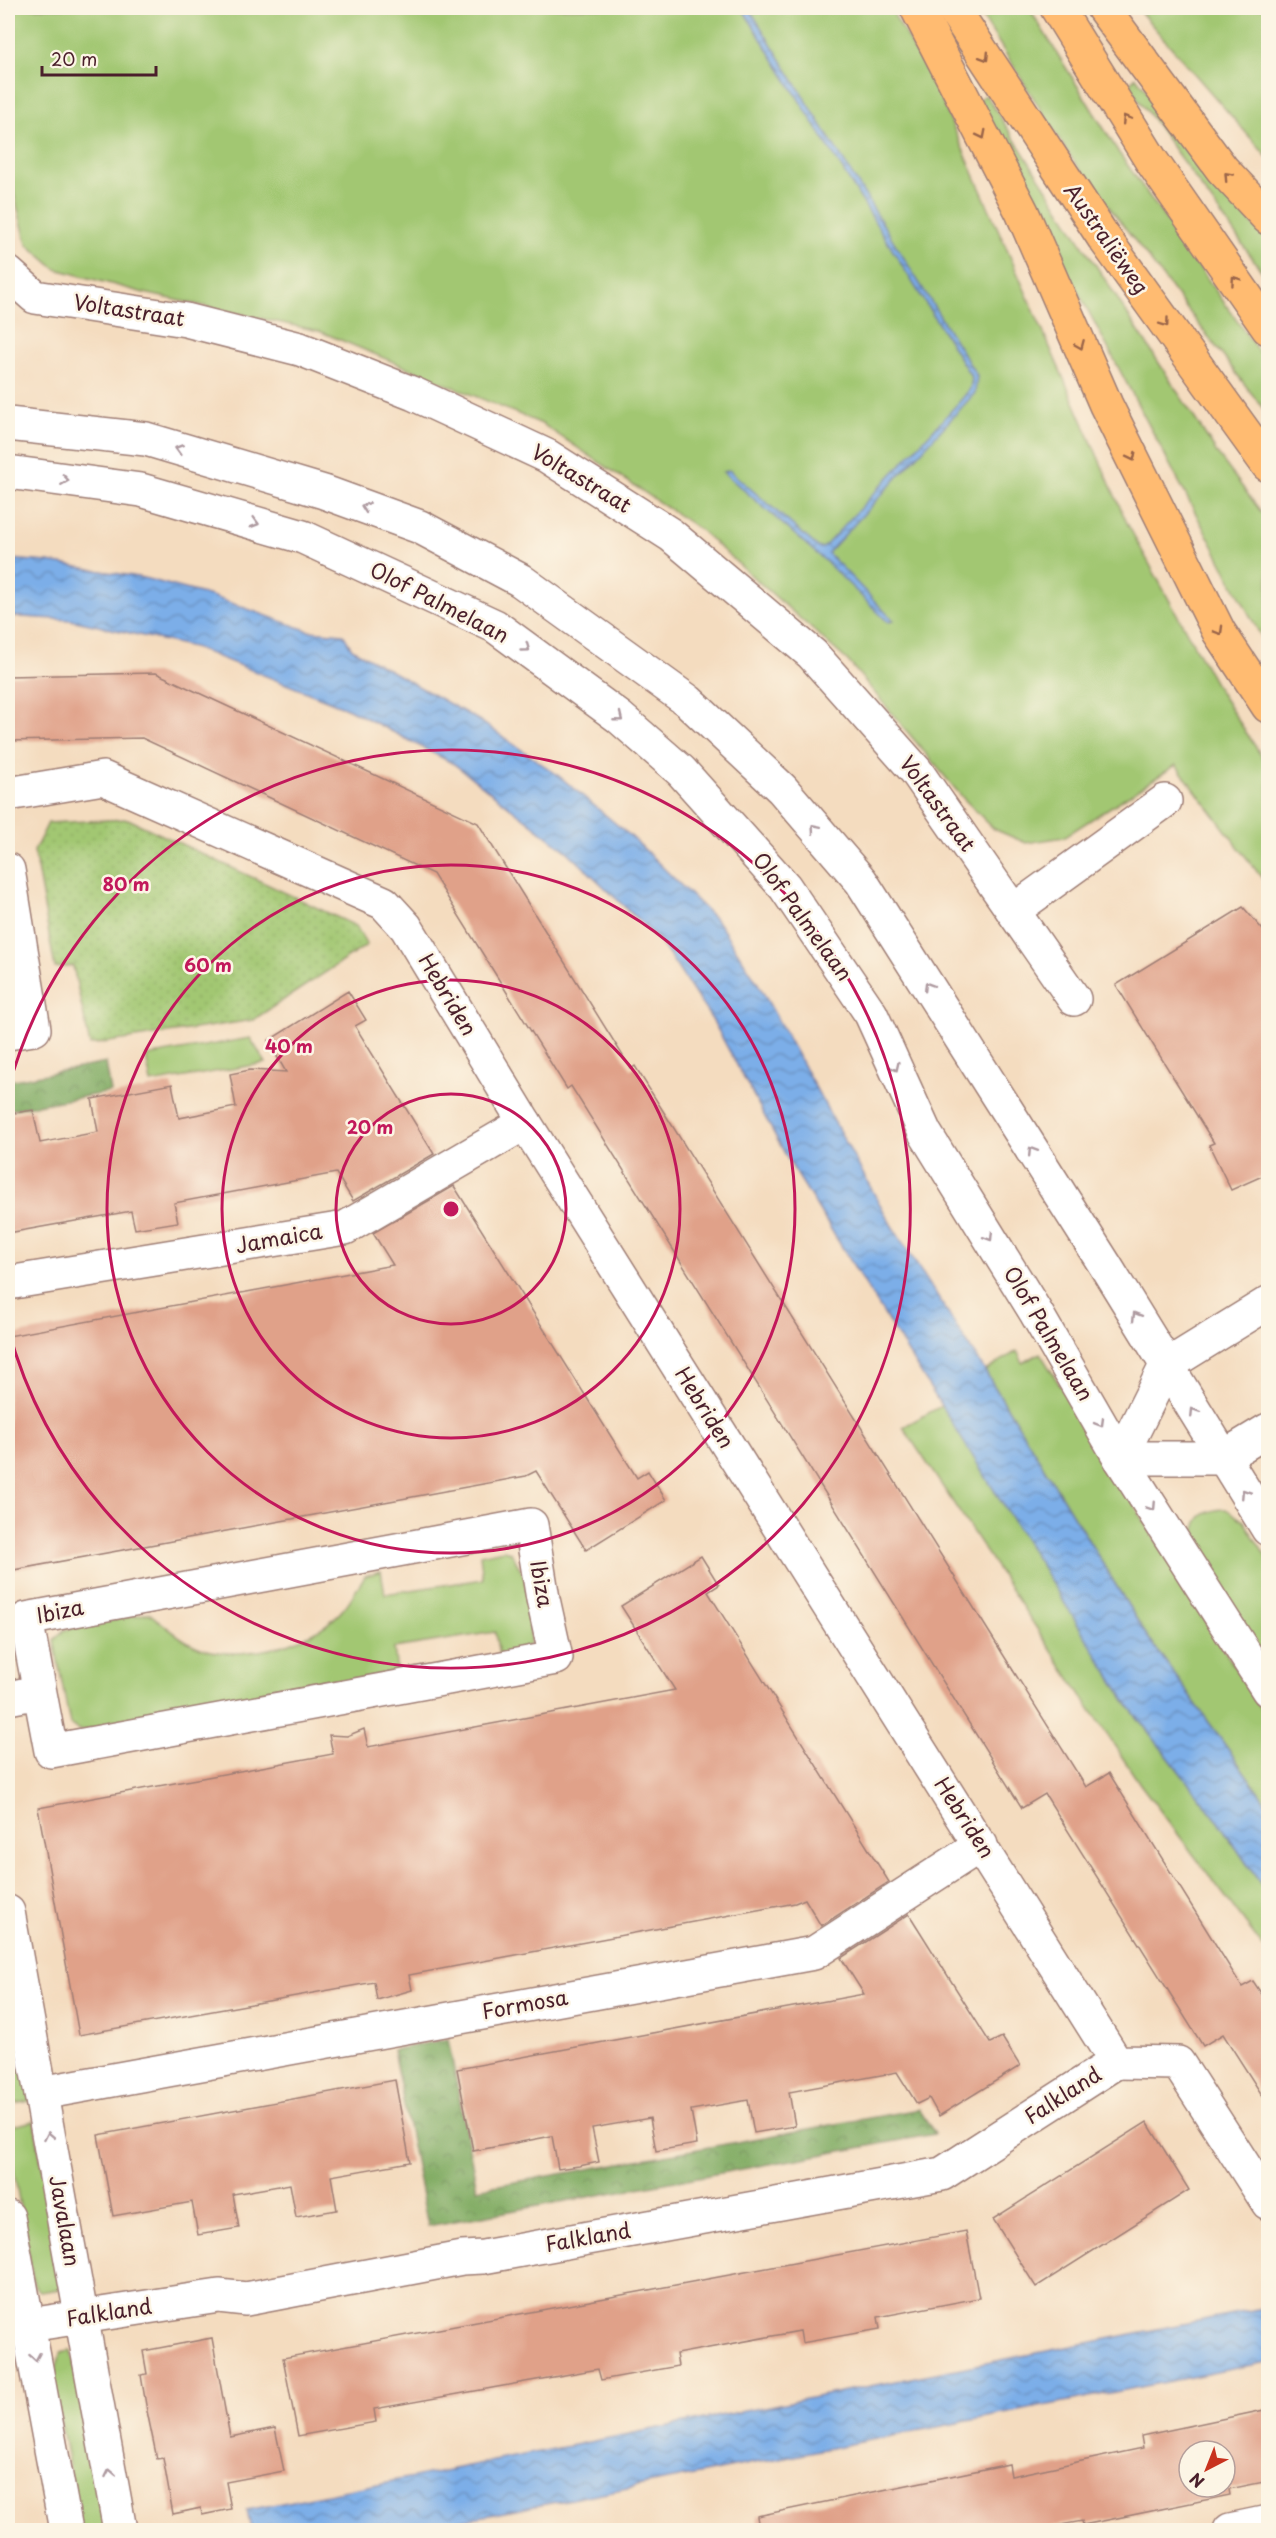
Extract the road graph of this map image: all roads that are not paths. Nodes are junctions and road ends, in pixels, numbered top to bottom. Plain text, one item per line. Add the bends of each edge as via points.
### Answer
1 (917, 8) edge
2 (953, 8) edge
3 (1057, 8) edge
4 (1103, 8) edge
5 (1269, 218) edge
6 (8, 273) edge
7 (1269, 328) edge
8 (8, 424) edge
9 (1269, 465) edge
10 (8, 472) edge
11 (1269, 706) edge
12 (8, 794) edge
13 (1165, 801) dead end
14 (8, 870) edge
15 (1012, 910) junction
16 (1074, 999) dead end
17 (8, 1033) edge
18 (525, 1123) junction
19 (8, 1283) edge
20 (1269, 1303) edge
21 (1166, 1366) junction
22 (1269, 1430) edge
23 (1120, 1458) junction
24 (1222, 1458) junction
25 (1269, 1529) edge
26 (1269, 1690) edge
27 (39, 1692) junction
28 (8, 1698) edge
29 (981, 1845) junction
30 (8, 1912) edge
31 (1116, 2062) junction
32 (41, 2093) junction
33 (1269, 2203) edge
34 (8, 2217) edge
35 (81, 2318) junction
36 (29, 2325) junction
37 (1269, 2522) edge
38 (66, 2530) edge
39 (120, 2530) edge
40 (1230, 2530) edge

1 -> 11 main road via 1022,212 1106,405 1219,632
2 -> 9 main road, Australiëweg via 1104,238
7 -> 3 main road via 1151,160
5 -> 4 main road via 1222,169
6 - 15 street, Voltastraat via 35,297 186,320 300,349 414,394 547,456 671,535 812,654 916,771
21 -> 8 street via 861,881 782,789 688,702 520,580 420,527 324,492 146,439
10 -> 23 street, Olof Palmelaan via 141,490 303,537 495,626 619,717 681,771 785,887 870,1014 925,1133 1024,1292
12 - 18 street, Hebriden via 104,778 384,903 406,927
13 - 15 street
14 - 17 street via 34,1029
15 - 16 street, Voltastraat
18 - 19 street, Jamaica via 345,1228
18 - 29 street, Hebriden
20 - 21 street
21 - 23 street
24 -> 21 street
22 - 24 street
23 - 24 street
23 -> 26 street, Olof Palmelaan
25 -> 24 street
27 - 27 street, Ibiza via 51,1751 556,1658 531,1525 26,1619
27 - 28 street
29 - 31 street, Hebriden
29 - 32 street, Formosa via 814,1953
30 - 32 street, Javalaan
31 - 33 street via 1178,2063
31 - 35 street, Falkland via 942,2174 246,2299 219,2296
35 -> 32 street, Javalaan
34 - 36 street
35 - 36 street, Falkland
39 -> 35 street, Javalaan
36 -> 38 street
37 - 40 street

